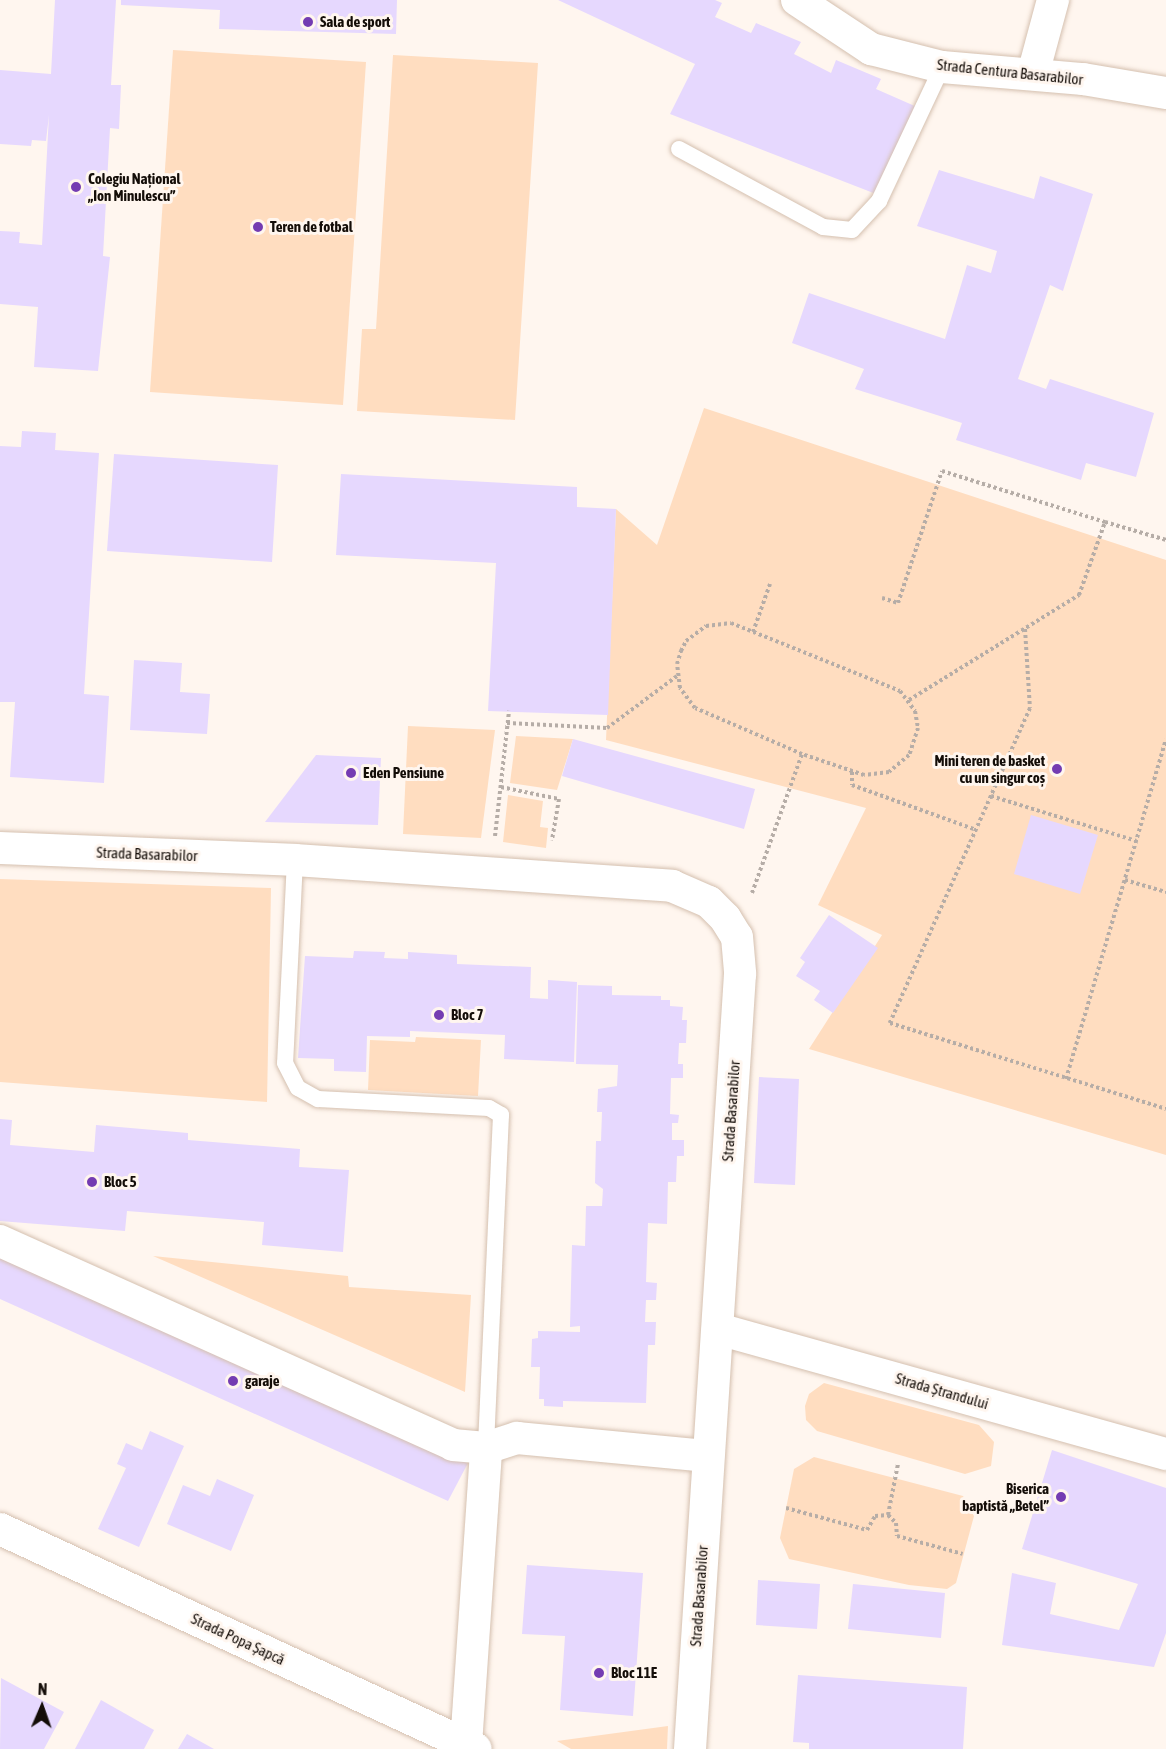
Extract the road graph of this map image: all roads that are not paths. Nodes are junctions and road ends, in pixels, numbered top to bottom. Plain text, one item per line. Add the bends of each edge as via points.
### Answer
1 (797, 0) edge
2 (1053, 0) edge
3 (942, 67) junction
4 (1033, 74) junction
5 (1166, 93) edge
6 (679, 149) dead end
7 (0, 848) edge
8 (295, 860) junction
9 (0, 1241) edge
10 (718, 1329) junction
11 (486, 1448) junction
12 (1166, 1454) edge
13 (708, 1456) junction
14 (0, 1529) edge
15 (471, 1747) edge
16 (690, 1749) edge

1 - 3 street, Strada Centura Basarabilor via 871,49
2 - 4 street
3 - 4 street, Strada Centura Basarabilor
3 - 6 lane via 879,201 852,230 823,227
4 - 5 street, Strada Centura Basarabilor
7 - 8 street, Strada Basarabilor
8 - 10 street, Strada Basarabilor via 672,886 709,902 737,936 740,974
8 - 11 lane via 285,1063 298,1088 318,1099 489,1108 501,1115
9 - 11 street via 453,1445
10 - 12 street, Strada Ștrandului
10 - 13 street, Strada Basarabilor
11 - 13 street via 517,1438
11 - 15 street
13 - 16 street, Strada Basarabilor
14 - 15 street, Strada Popa Șapcă

